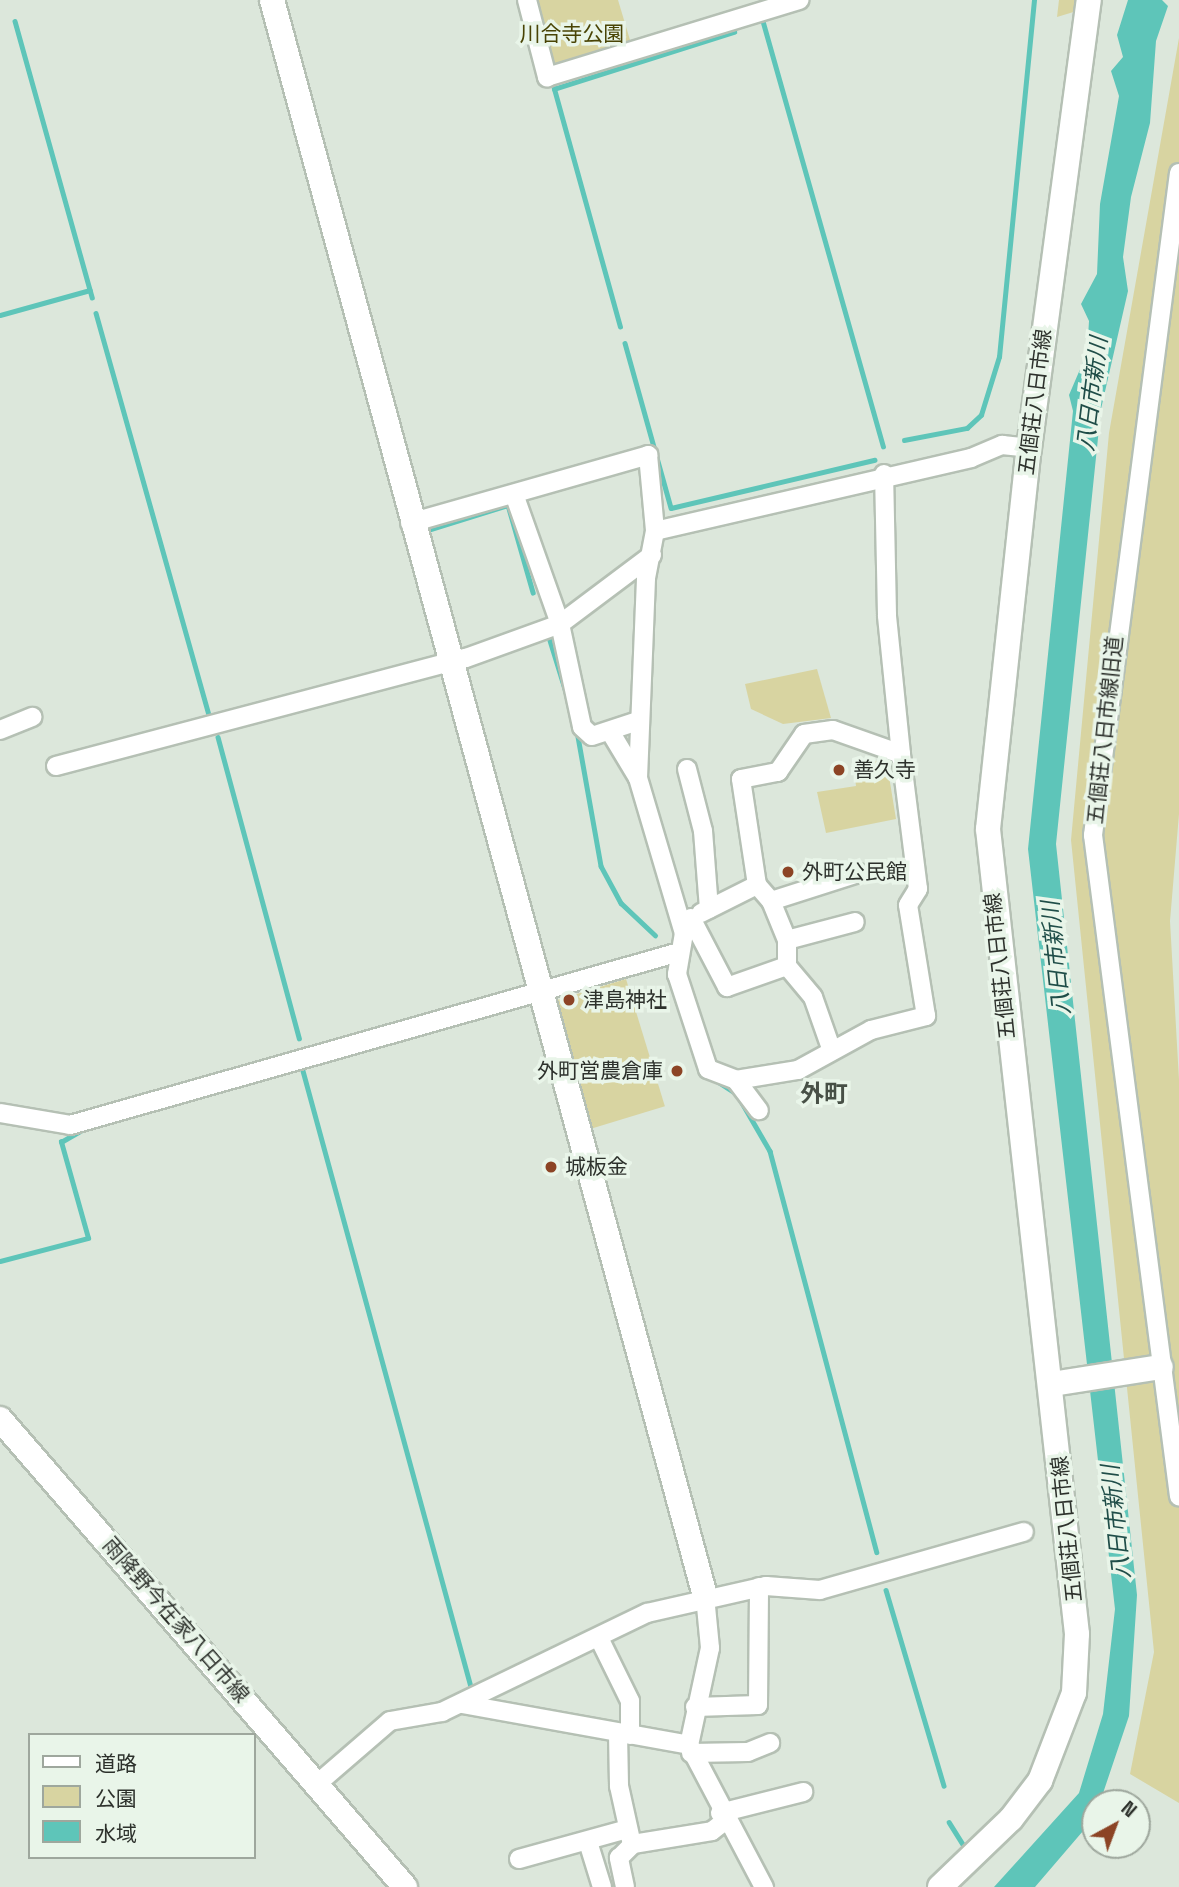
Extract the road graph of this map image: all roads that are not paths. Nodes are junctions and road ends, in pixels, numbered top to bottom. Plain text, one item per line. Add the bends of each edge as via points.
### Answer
1 (272, 0) edge
2 (527, 0) edge
3 (799, 0) edge
4 (1089, 0) edge
5 (762, 5) edge
6 (1179, 173) edge
7 (1029, 448) junction
8 (884, 474) junction
9 (514, 494) junction
10 (410, 523) junction
11 (655, 531) junction
12 (652, 555) junction
13 (560, 624) junction
14 (447, 659) junction
15 (33, 717) dead end
16 (638, 721) junction
17 (0, 730) edge
18 (611, 733) junction
19 (901, 754) junction
20 (56, 766) dead end
21 (687, 769) dead end
22 (638, 778) junction
23 (859, 873) dead end
24 (757, 884) junction
25 (771, 901) junction
26 (709, 909) junction
27 (855, 922) dead end
28 (687, 925) junction
29 (786, 940) junction
30 (676, 953) junction
31 (787, 966) junction
32 (540, 989) junction
33 (831, 1048) junction
34 (736, 1080) junction
35 (759, 1110) dead end
36 (0, 1114) edge
37 (1152, 1368) junction
38 (1059, 1383) junction
39 (0, 1419) edge
40 (1179, 1496) edge
41 (1024, 1532) dead end
42 (759, 1587) junction
43 (705, 1596) junction
44 (599, 1638) junction
45 (461, 1704) junction
46 (695, 1707) junction
47 (624, 1734) junction
48 (770, 1743) dead end
49 (690, 1749) junction
50 (317, 1784) junction
51 (803, 1792) dead end
52 (722, 1817) junction
53 (630, 1836) junction
54 (589, 1845) junction
55 (519, 1859) dead end
56 (405, 1887) edge
57 (602, 1887) edge
58 (625, 1887) edge
59 (764, 1887) edge
60 (940, 1887) edge

1 - 10 main road
2 - 5 street via 547,77
3 - 5 street
4 - 7 main road, 五個荘八日市線
6 - 37 street, 五個荘八日市線旧道 via 1093,835
7 - 8 street via 1002,445 971,458
7 - 38 main road, 五個荘八日市線 via 988,829 1024,1183
8 - 11 street
8 - 19 street via 887,615
9 - 10 street
9 - 11 street via 648,454
9 - 13 street
10 - 14 main road
11 - 12 street
12 - 13 street
12 - 16 street
13 - 14 street
13 - 18 street via 582,727 592,736
14 - 20 street
14 - 32 main road
15 - 17 street
16 - 18 street
16 - 22 street
18 - 22 street
19 - 24 street via 833,730 804,734 778,772 741,779
19 - 33 street via 918,890 908,905 926,1016
21 - 26 street via 703,831
22 - 28 street
23 - 25 street
24 - 25 street
24 - 26 street
25 - 29 street
26 - 28 street
27 - 29 street
28 - 30 street
28 - 31 street via 727,987
29 - 31 street
30 - 32 street
30 - 34 street via 681,993 708,1069
31 - 33 street via 813,997
32 - 36 street via 70,1125
32 - 43 main road
33 - 34 street via 798,1070
34 - 35 street
37 - 38 main road
37 - 40 street, 五個荘八日市線旧道
38 - 60 main road, 五個荘八日市線 via 1077,1633 1074,1693 1040,1781 1011,1819
39 - 50 main road, 雨降野今在家八日市線
41 - 42 street via 820,1590
42 - 43 street
42 - 46 street via 758,1705
43 - 44 street via 647,1613
43 - 46 street via 710,1648
44 - 45 street
44 - 47 street via 630,1701
45 - 47 street
45 - 50 street via 390,1721
46 - 49 street
47 - 49 street
47 - 53 street
48 - 49 street via 748,1752
49 - 52 street
50 - 56 main road, 雨降野今在家八日市線
51 - 52 street
52 - 53 street via 712,1831
52 - 59 street
53 - 54 street
53 - 58 street via 619,1858
54 - 55 street
54 - 57 street

